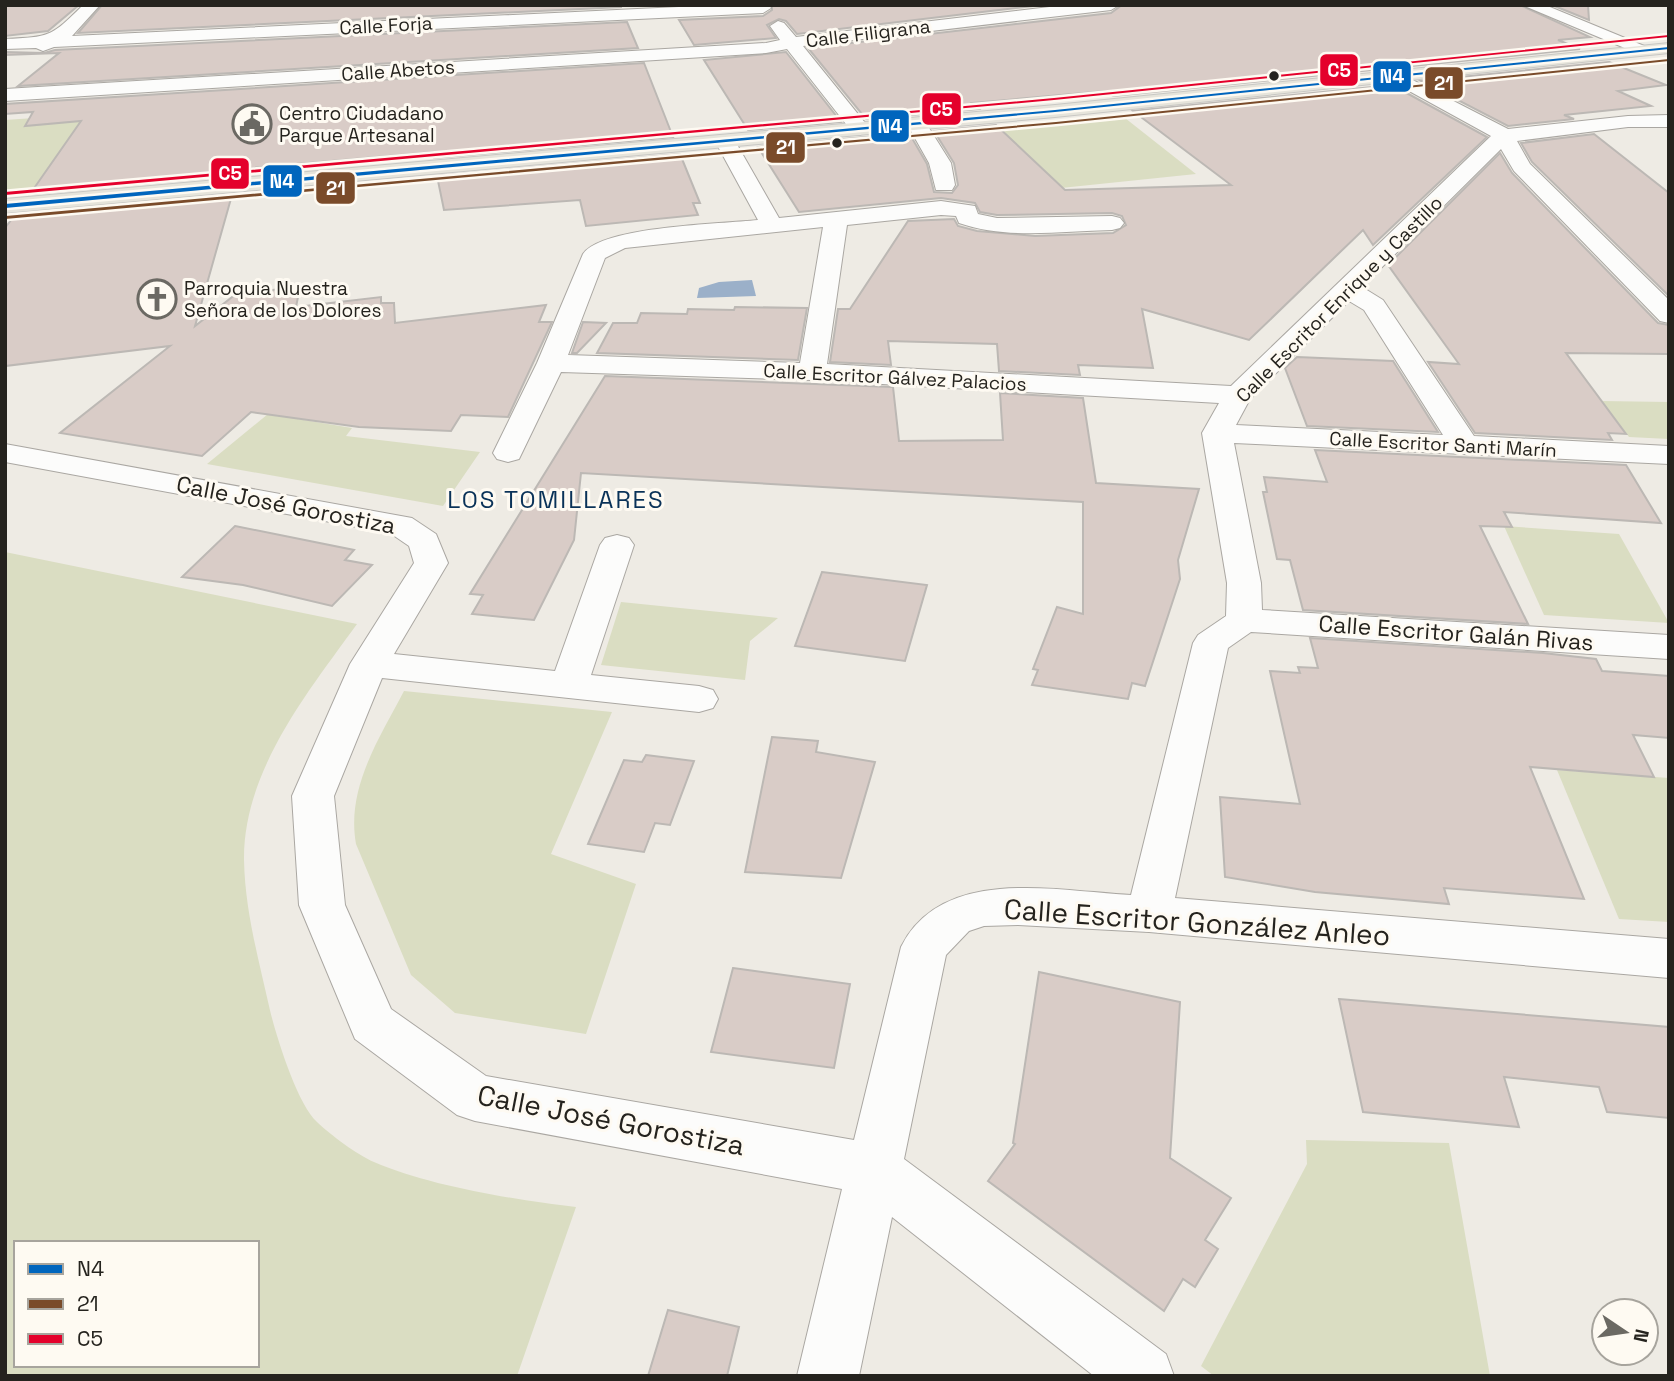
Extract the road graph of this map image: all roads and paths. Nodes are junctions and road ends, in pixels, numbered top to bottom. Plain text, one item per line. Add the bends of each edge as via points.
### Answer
1 (92, 5) edge
2 (1111, 5) edge
3 (1530, 5) edge
4 (762, 6) edge
5 (446, 14) edge
6 (51, 41) junction
7 (791, 43) junction
8 (5, 44) edge
9 (1669, 48) edge
10 (1646, 50) junction
11 (17, 62) dead end
12 (1397, 77) junction
13 (5, 95) edge
14 (1669, 121) edge
15 (917, 124) junction
16 (860, 129) junction
17 (1504, 135) junction
18 (725, 141) junction
19 (944, 185) dead end
20 (5, 206) edge
21 (836, 219) junction
22 (1112, 223) dead end
23 (772, 225) junction
24 (1349, 290) junction
25 (1669, 315) edge
26 (551, 363) junction
27 (812, 372) junction
28 (1238, 395) junction
29 (1217, 433) junction
30 (1465, 445) junction
31 (5, 453) edge
32 (508, 453) dead end
33 (1669, 455) edge
34 (617, 545) dead end
35 (1244, 620) junction
36 (1669, 647) edge
37 (369, 664) junction
38 (569, 685) junction
39 (699, 699) dead end
40 (1149, 914) junction
41 (1669, 959) edge
42 (873, 1169) junction
43 (828, 1376) edge
44 (1144, 1376) edge

1 - 6 street
2 - 7 street, Calle Filigrana
3 - 10 street
4 - 5 street, Calle Forja
4 - 7 street
5 - 6 street, Calle Forja
6 - 8 street, Calle Forja
6 - 11 street
7 - 13 street, Calle Abetos
7 - 16 street
9 - 10 main road
10 - 12 main road
12 - 15 main road
12 - 17 street
14 - 17 street
15 - 16 main road
15 - 19 street via 940,163
16 - 18 main road
17 - 24 street, Calle Escritor Enrique y Castillo
17 - 25 street via 1521,167
18 - 20 main road
18 - 23 street
21 - 22 street via 941,208 967,211 967,218 976,223 997,225
21 - 23 street
21 - 27 street
23 - 26 street via 620,241 596,254
24 - 28 street, Calle Escritor Enrique y Castillo
24 - 30 street via 1374,305
26 - 27 street, Calle Escritor Gálvez Palacios
26 - 32 street
27 - 28 street, Calle Escritor Gálvez Palacios
28 - 29 street, Calle Escritor Enrique y Castillo
29 - 30 street, Calle Escritor Santi Marín
29 - 35 street via 1244,583
30 - 33 street, Calle Escritor Santi Marín
31 - 37 street, Calle José Gorostiza via 400,525 424,541 431,563
34 - 38 street
35 - 36 street, Calle Escritor Galán Rivas
35 - 40 street via 1211,643
37 - 38 street
37 - 42 street, Calle José Gorostiza via 313,796 322,905 373,1024 475,1098
38 - 39 street
40 - 41 street, Calle Escritor González Anleo
40 - 42 street, Calle Escritor González Anleo via 1007,907 984,908 953,918 924,947
42 - 43 street, Calle Escritor González Anleo
42 - 44 street

